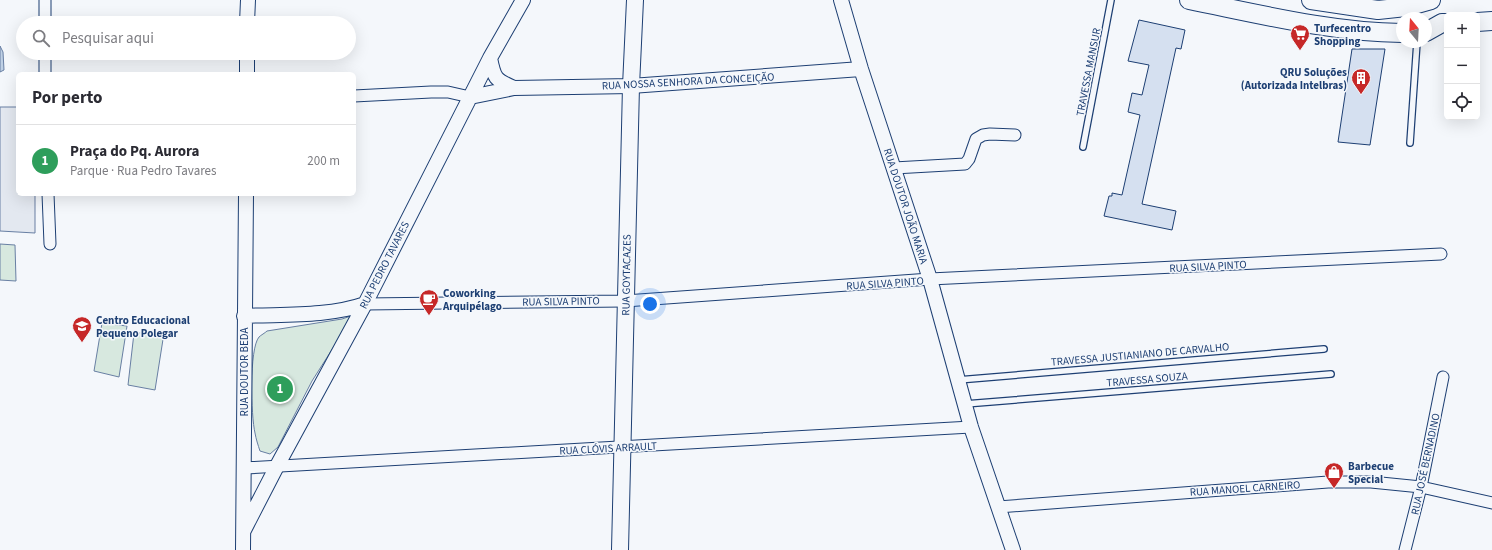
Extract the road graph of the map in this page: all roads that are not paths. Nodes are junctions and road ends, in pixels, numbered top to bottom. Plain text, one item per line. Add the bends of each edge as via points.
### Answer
1 (45, 0) edge
2 (248, 0) edge
3 (523, 0) edge
4 (634, 0) edge
5 (841, 0) edge
6 (1112, 0) edge
7 (1190, 0) edge
8 (1311, 0) edge
9 (1431, 0) edge
10 (1353, 3) edge
11 (45, 16) edge
12 (248, 16) edge
13 (1480, 22) edge
14 (1492, 22) edge
15 (1444, 23) edge
16 (1432, 29) edge
17 (1492, 31) edge
18 (1432, 32) edge
19 (1444, 32) edge
20 (1480, 32) edge
21 (1396, 33) edge
22 (1417, 48) edge
23 (490, 58) junction
24 (45, 60) edge
25 (247, 60) edge
26 (862, 69) junction
27 (45, 72) edge
28 (247, 72) edge
29 (631, 86) junction
30 (514, 88) junction
31 (356, 96) edge
32 (470, 97) junction
33 (1015, 135) dead end
34 (1410, 143) dead end
35 (1083, 147) dead end
36 (894, 168) junction
37 (48, 196) edge
38 (246, 196) edge
39 (50, 244) dead end
40 (1441, 254) dead end
41 (930, 280) junction
42 (625, 300) junction
43 (365, 304) junction
44 (329, 312) junction
45 (244, 316) junction
46 (351, 329) junction
47 (1324, 349) dead end
48 (1331, 374) dead end
49 (1443, 377) dead end
50 (958, 380) junction
51 (964, 404) junction
52 (971, 427) junction
53 (622, 447) junction
54 (277, 466) junction
55 (244, 468) junction
56 (1421, 487) junction
57 (1492, 503) edge
58 (998, 507) junction
59 (244, 530) junction
60 (243, 550) edge
61 (620, 550) edge
62 (1013, 550) edge
63 (1405, 550) edge

1 - 11 street
2 - 12 street
3 - 23 street, RUA PEDRO TAVARES
4 - 29 main road, RUA GOYTACAZES
5 - 26 street, RUA DOUTOR JOÃO MARIA
6 - 35 lane, TRAVESSA MANSUR
7 - 21 main road via 1338,28
8 - 10 main road
9 - 10 main road via 1378,10
13 - 14 main road
15 - 16 main road
17 - 20 main road
18 - 19 main road
22 - 34 lane
23 - 30 street via 494,74 501,82
23 - 32 street, RUA PEDRO TAVARES
24 - 27 street
25 - 28 street
26 - 29 street, RUA NOSSA SENHORA DA CONCEIÇÃO
26 - 36 street, RUA DOUTOR JOÃO MARIA
29 - 30 street, RUA NOSSA SENHORA DA CONCEIÇÃO
29 - 42 main road, RUA GOYTACAZES
30 - 32 street, RUA NOSSA SENHORA DA CONCEIÇÃO
31 - 32 street, RUA NOSSA SENHORA DA CONCEIÇÃO via 448,92
32 - 43 street, RUA PEDRO TAVARES
33 - 36 street via 983,135 976,139 965,164
36 - 41 street, RUA DOUTOR JOÃO MARIA
37 - 39 street
38 - 45 street, RUA DOUTOR BEDA
40 - 41 street, RUA SILVA PINTO
41 - 42 street, RUA SILVA PINTO
41 - 50 street, RUA DOUTOR JOÃO MARIA
42 - 43 street, RUA SILVA PINTO
42 - 53 main road, RUA GOYTACAZES
43 - 44 street, RUA SILVA PINTO
43 - 46 street, RUA PEDRO TAVARES
44 - 45 street, RUA SILVA PINTO
44 - 46 street via 339,317
45 - 55 street, RUA DOUTOR BEDA
46 - 54 street, RUA PEDRO TAVARES
47 - 50 lane, TRAVESSA JUSTIANIANO DE CARVALHO
48 - 51 lane, TRAVESSA SOUZA
49 - 56 street, RUA JOSÉ BERNADINO
50 - 51 street, RUA DOUTOR JOÃO MARIA
51 - 52 street, RUA DOUTOR JOÃO MARIA
52 - 53 street, RUA CLÓVIS ARRAULT
52 - 58 street, RUA DOUTOR JOÃO MARIA
53 - 54 street, RUA CLÓVIS ARRAULT
53 - 61 main road, RUA GOYTACAZES
54 - 55 street, RUA CLÓVIS ARRAULT
54 - 59 street, RUA PEDRO TAVARES
55 - 59 street, RUA DOUTOR BEDA
56 - 57 street, RUA MANOEL CARNEIRO
56 - 58 street, RUA MANOEL CARNEIRO via 1371,482 1328,482
56 - 63 street, RUA JOSÉ BERNADINO
58 - 62 street, RUA DOUTOR JOÃO MARIA
59 - 60 street, RUA DOUTOR BEDA

